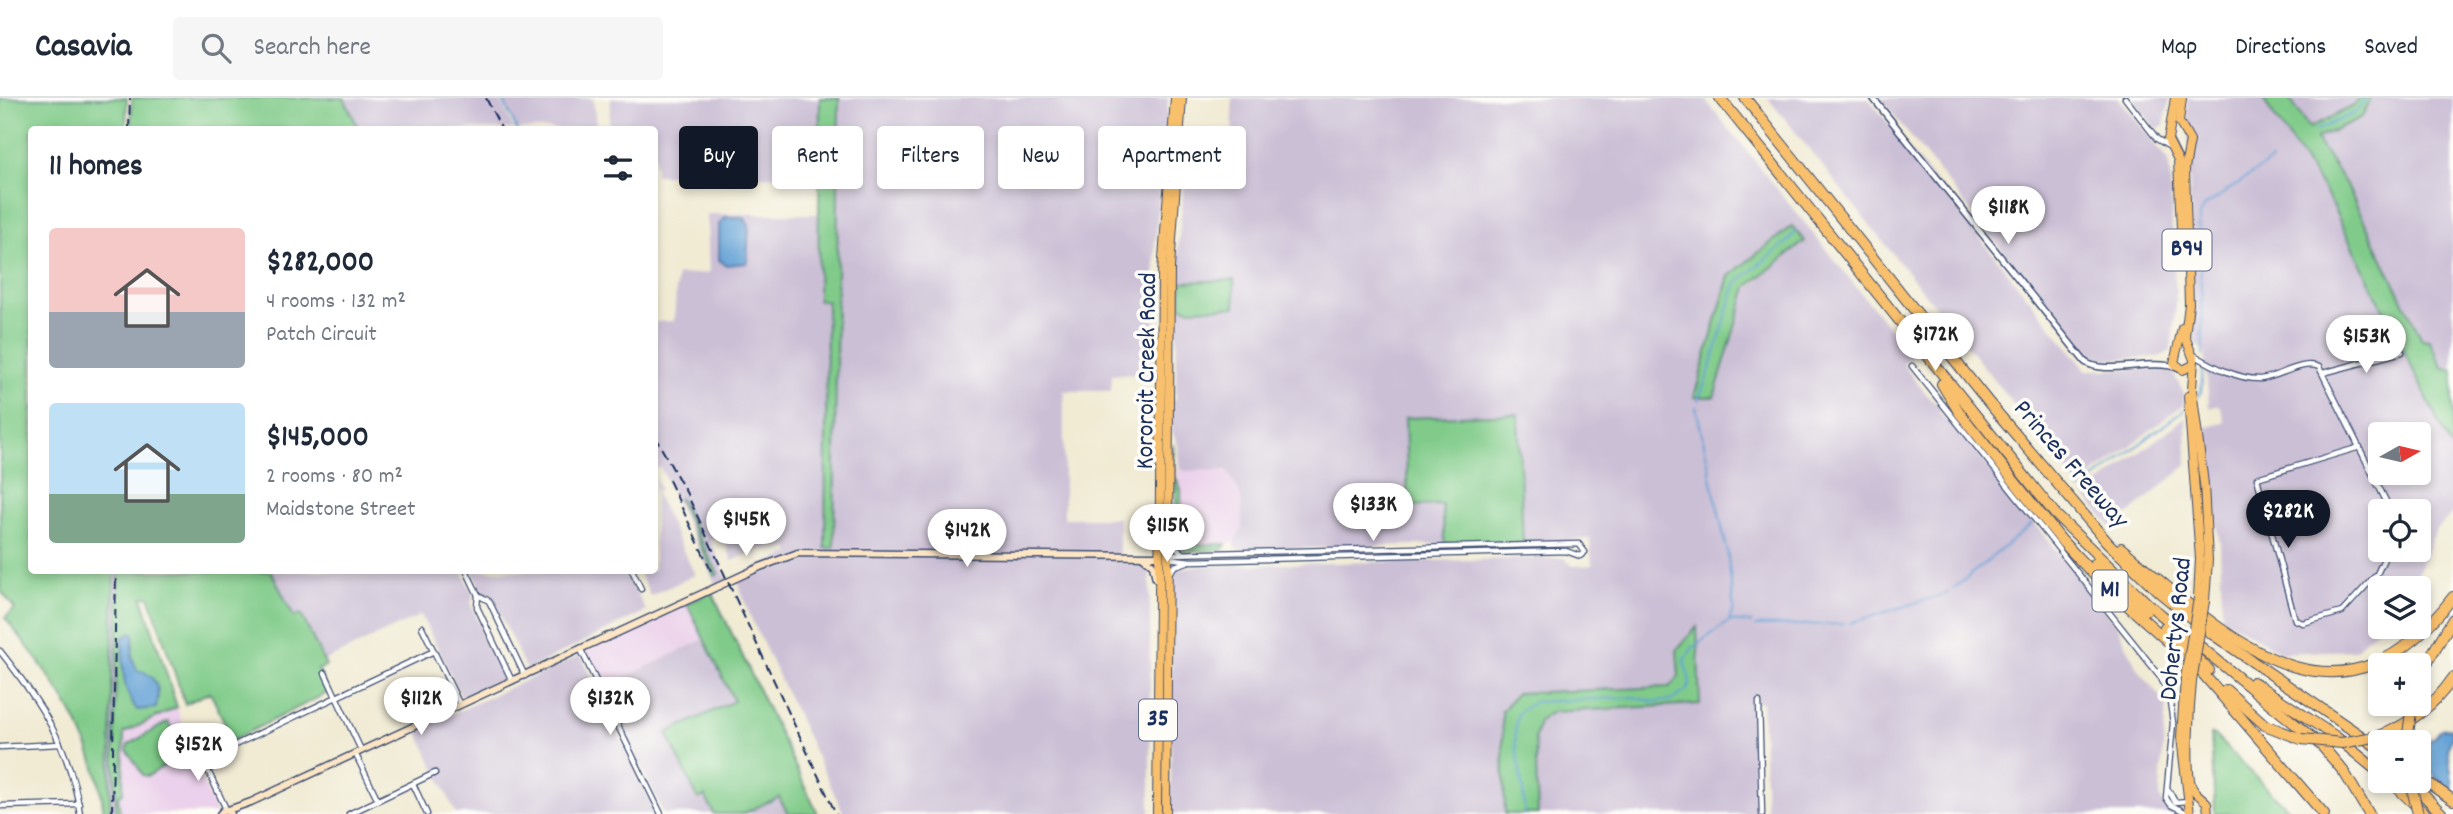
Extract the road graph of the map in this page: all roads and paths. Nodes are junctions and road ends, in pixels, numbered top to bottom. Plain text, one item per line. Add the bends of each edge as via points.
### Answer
1 (1175, 98) edge
2 (1182, 98) edge
3 (1720, 98) edge
4 (1745, 98) edge
5 (1873, 98) edge
6 (2125, 98) edge
7 (2175, 98) edge
8 (2182, 98) edge
9 (2183, 131) junction
10 (2152, 132) junction
11 (2169, 136) junction
12 (2188, 147) junction
13 (2172, 149) junction
14 (1165, 312) junction
15 (1920, 347) junction
16 (2402, 352) dead end
17 (2191, 353) junction
18 (2175, 355) junction
19 (2157, 363) junction
20 (2209, 363) junction
21 (2193, 365) junction
22 (1912, 366) dead end
23 (2179, 369) junction
24 (2323, 373) junction
25 (1164, 414) junction
26 (2360, 447) junction
27 (2016, 469) junction
28 (2066, 496) junction
29 (2385, 499) edge
30 (1167, 520) junction
31 (1159, 542) junction
32 (1536, 549) junction
33 (1231, 553) junction
34 (1186, 554) junction
35 (1299, 555) junction
36 (1164, 556) junction
37 (1143, 557) junction
38 (1231, 560) junction
39 (1191, 561) junction
40 (2382, 562) edge
41 (468, 574) edge
42 (634, 574) edge
43 (1167, 576) junction
44 (641, 589) dead end
45 (1159, 594) junction
46 (478, 595) junction
47 (2453, 597) edge
48 (2202, 600) junction
49 (2165, 618) junction
50 (2453, 619) edge
51 (422, 627) dead end
52 (581, 650) junction
53 (0, 651) edge
54 (434, 651) junction
55 (2431, 656) edge
56 (324, 673) dead end
57 (525, 676) junction
58 (2453, 678) edge
59 (2188, 680) junction
60 (513, 682) junction
61 (336, 696) junction
62 (1759, 702) dead end
63 (460, 705) junction
64 (2330, 714) junction
65 (2368, 741) edge
66 (60, 744) junction
67 (2368, 744) edge
68 (0, 747) edge
69 (358, 751) junction
70 (2368, 763) edge
71 (435, 773) dead end
72 (2169, 783) junction
73 (412, 784) junction
74 (2431, 785) edge
75 (2403, 793) edge
76 (2412, 793) edge
77 (2422, 793) edge
78 (2203, 799) junction
79 (378, 800) junction
80 (2453, 800) edge
81 (79, 804) junction
82 (0, 806) edge
83 (2189, 808) edge
84 (225, 812) edge
85 (2207, 812) edge
86 (80, 814) edge
87 (349, 814) edge
88 (427, 814) edge
89 (661, 814) edge
90 (1163, 814) edge
91 (1762, 814) edge
92 (2324, 814) edge
93 (2368, 814) edge
94 (2418, 814) edge
95 (2425, 814) edge
96 (2442, 814) edge

1 - 14 main road, Kororoit Creek Road / 35 via 1163,248
2 - 14 main road, Kororoit Creek Road / 35
3 - 15 highway, Princes Freeway / M1
4 - 28 highway, Princes Freeway / M1
5 - 19 street via 2085,362 2097,366
6 - 10 street
7 - 11 main road, B94
8 - 9 main road, B94 via 2179,122
9 - 11 main road
9 - 12 main road, B94 via 2189,138
10 - 11 street
10 - 13 street
11 - 13 main road, B94
12 - 13 main road via 2180,152
12 - 17 main road, B94 via 2185,336
13 - 18 main road, B94 via 2178,162 2183,299
14 - 25 main road, Kororoit Creek Road / 35
15 - 27 highway, Princes Freeway / M1
15 - 92 highway, Princes Freeway / M1 via 1959,412 2062,541 2199,668
16 - 24 street
17 - 18 main road via 2184,349
17 - 20 street
17 - 21 main road, B94
18 - 19 street
18 - 23 main road, B94
19 - 23 street
20 - 21 street
20 - 24 street via 2262,379 2314,365
21 - 23 main road
21 - 48 main road, Dohertys Road / B94 via 2208,560
22 - 72 street via 2162,678 2172,710
23 - 48 main road, Dohertys Road / B94 via 2187,383 2195,463
24 - 26 street
25 - 30 main road, Kororoit Creek Road / 35
25 - 31 main road, Kororoit Creek Road / 35
26 - 29 street
26 - 40 street via 2257,478 2295,620 2303,623 2342,612
27 - 49 highway, Princes Freeway / M1 via 2083,543
27 - 58 highway, bridge via 2109,578 2180,639 2244,709 2265,725 2301,739 2342,743 2379,736 2425,710
28 - 47 highway via 2112,540 2212,621 2260,654 2299,669 2342,672 2385,659 2419,637
28 - 64 highway, Princes Freeway / M1 via 2134,569 2186,614
30 - 34 street via 1175,545
30 - 36 main road, Kororoit Creek Road / 35
31 - 36 main road, Kororoit Creek Road / 35
31 - 37 main road
32 - 32 street via 1579,544 1585,552 1580,556
32 - 35 street
33 - 34 street
33 - 35 street
33 - 38 street
34 - 36 street
35 - 38 street
36 - 37 main road
36 - 39 street
36 - 43 main road, Kororoit Creek Road / 35
36 - 45 main road, Kororoit Creek Road / 35
37 - 45 main road via 1155,568
37 - 52 main road via 832,554 772,562
38 - 39 street
39 - 43 street via 1175,566
41 - 46 street
42 - 44 street
43 - 90 main road, Kororoit Creek Road / 35
45 - 90 main road, Kororoit Creek Road / 35
46 - 57 street via 489,601
46 - 60 street via 477,607
48 - 59 main road, Dohertys Road / B94, bridge
49 - 70 highway, M1
49 - 93 highway via 2322,746 2344,772
50 - 55 highway
51 - 54 street
52 - 57 main road
52 - 89 street
53 - 66 street via 43,708
54 - 61 street
54 - 63 street
56 - 61 street
57 - 60 main road
59 - 78 main road, Dohertys Road / B94 via 2190,780
59 - 83 main road, Dohertys Road / B94 via 2181,730
60 - 63 main road
61 - 69 street
61 - 84 street via 202,761
62 - 91 street
63 - 69 main road
64 - 65 highway, M1
64 - 67 highway, M1
66 - 68 street
66 - 81 street
69 - 79 street
69 - 84 main road
71 - 73 street
72 - 83 street via 2171,800
72 - 83 street via 2168,801
73 - 79 street
73 - 88 street
74 - 80 highway
75 - 95 highway
76 - 94 highway, bridge
77 - 96 highway
78 - 83 main road
78 - 85 main road, Dohertys Road / B94
79 - 87 street
81 - 82 street
81 - 86 street

